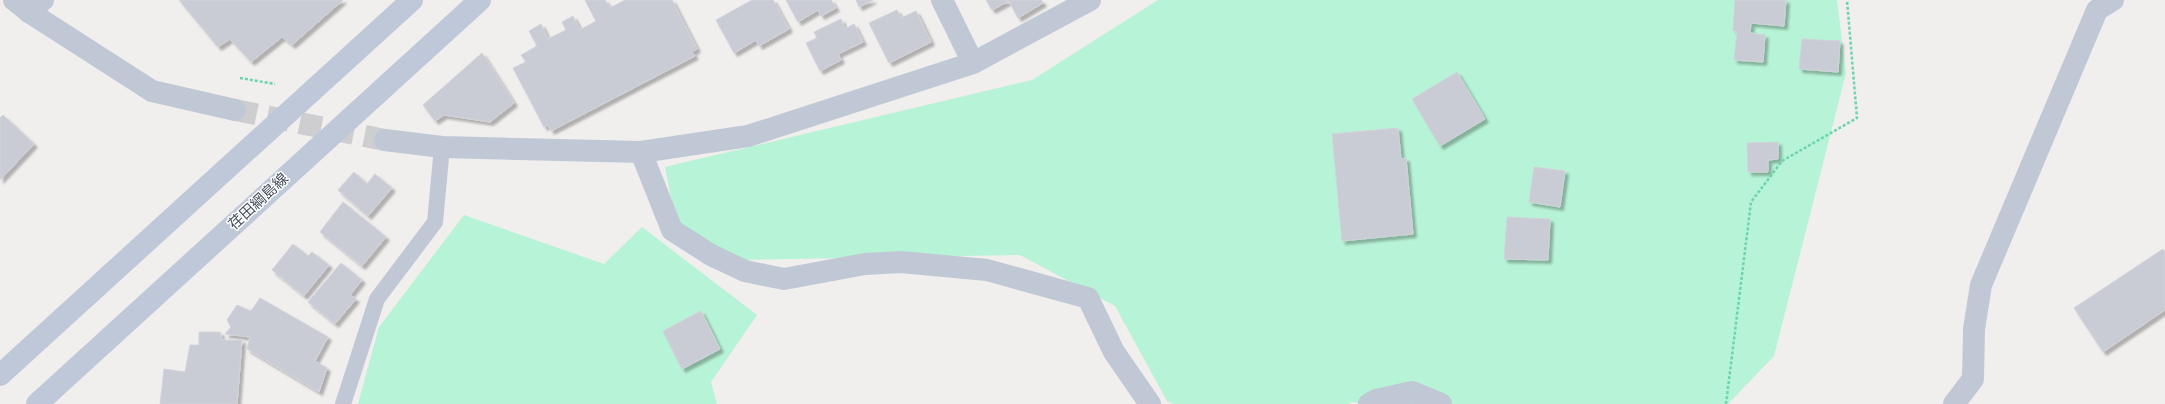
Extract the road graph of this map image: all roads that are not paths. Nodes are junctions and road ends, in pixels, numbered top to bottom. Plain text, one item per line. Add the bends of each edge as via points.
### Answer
1 (412, 0) edge
2 (480, 0) edge
3 (942, 0) edge
4 (1090, 0) edge
5 (2113, 0) edge
6 (29, 4) edge
7 (973, 63) junction
8 (235, 110) tunnel mouth
9 (385, 140) tunnel mouth
10 (442, 147) junction
11 (641, 152) junction
12 (0, 375) edge
13 (37, 404) edge
14 (343, 404) edge
15 (1150, 404) edge
16 (1369, 404) edge
17 (1441, 404) edge
18 (1954, 404) edge

1 - 12 main road
2 - 13 main road, 荏田綱島線
3 - 7 street
4 - 7 street
5 - 18 street via 2097,10 1981,285 1974,328 1973,379
6 - 8 street via 152,91
7 - 11 street via 748,136
9 - 10 street
10 - 11 street
10 - 14 lane via 435,222 377,299
11 - 15 street via 672,230 711,255 745,271 784,279 865,264 901,262 987,270 1088,298 1114,352
16 - 17 street via 1412,392

